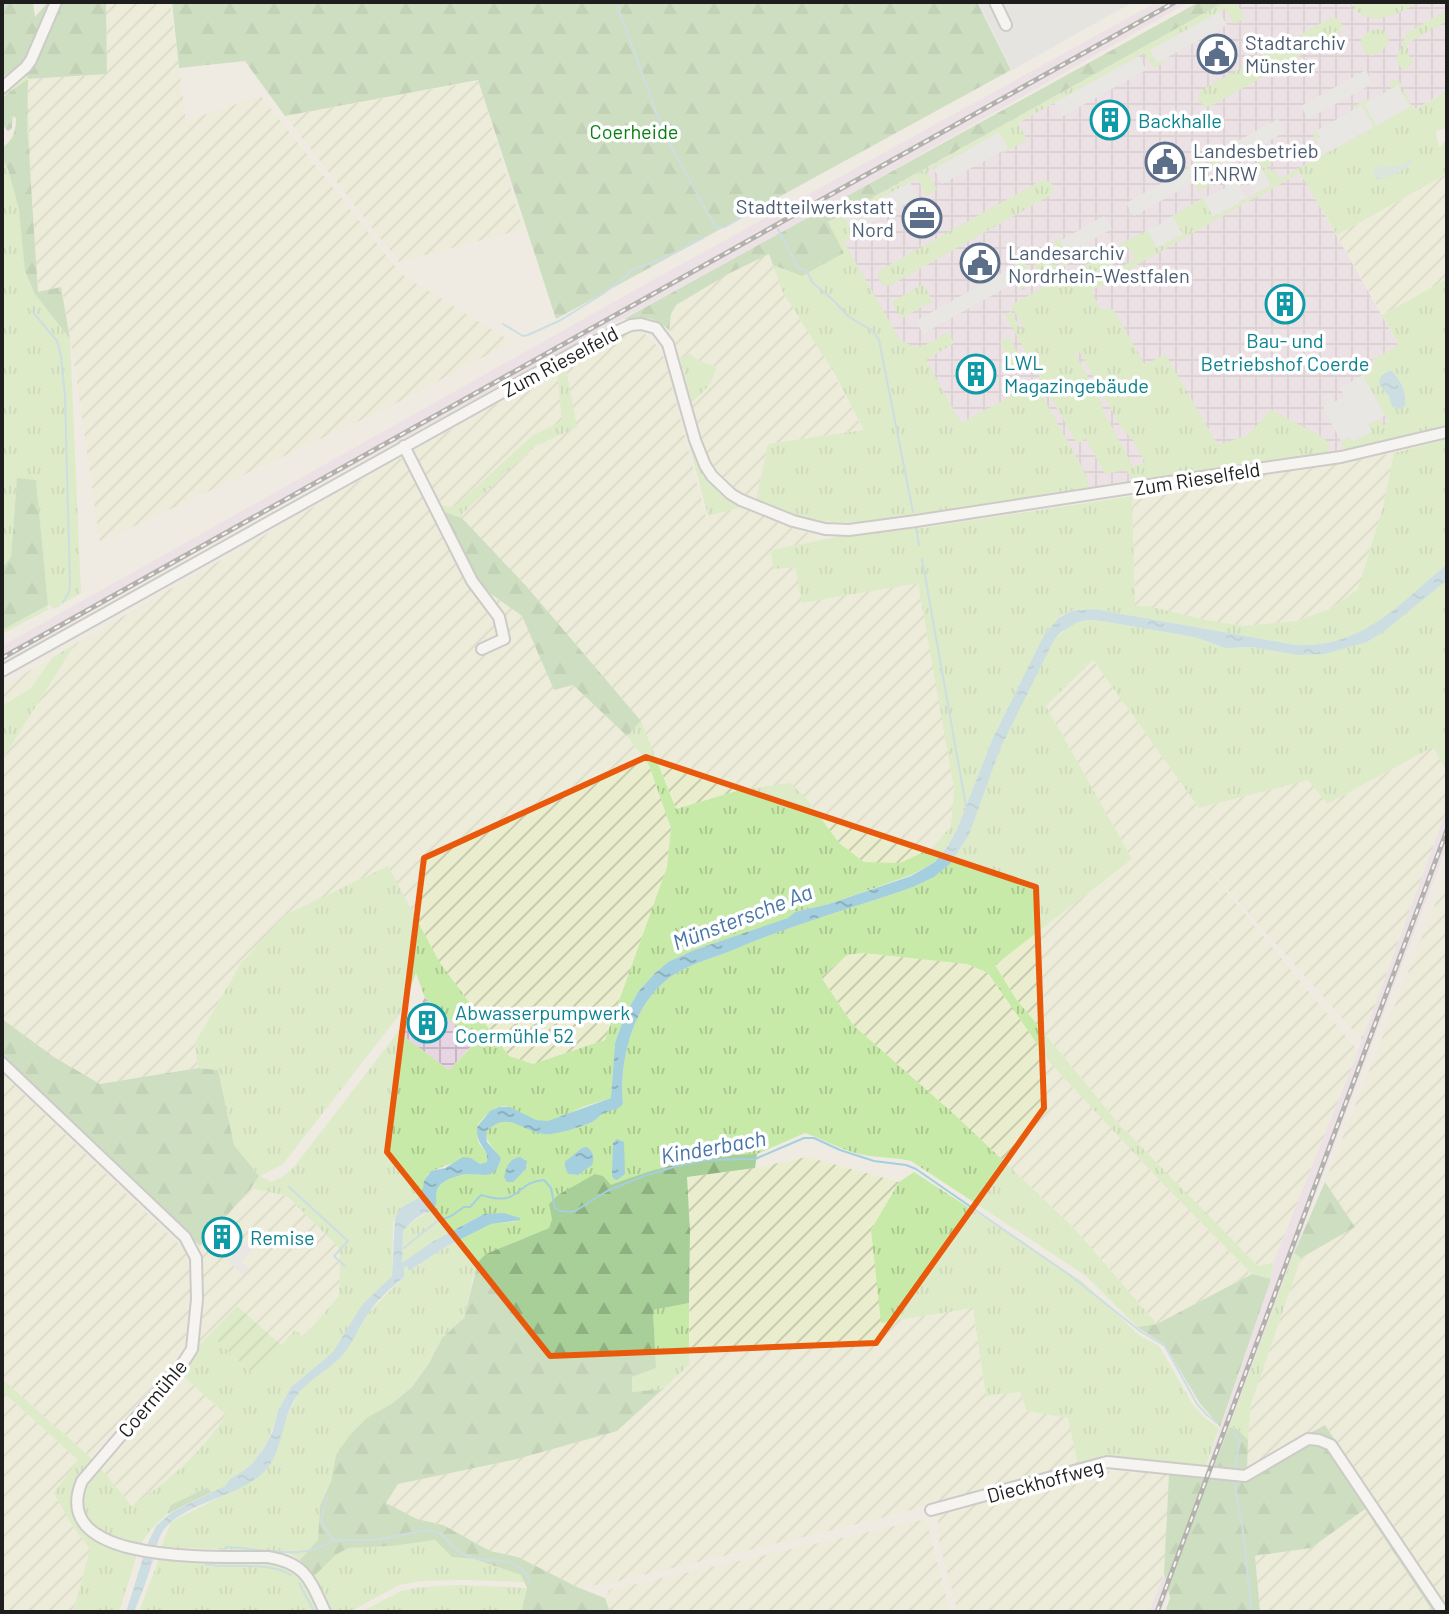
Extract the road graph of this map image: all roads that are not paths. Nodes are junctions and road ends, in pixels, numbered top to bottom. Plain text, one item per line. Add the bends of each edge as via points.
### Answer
1 (56, 2) edge
2 (995, 2) edge
3 (1006, 25) dead end
4 (2, 88) edge
5 (1447, 432) edge
6 (404, 446) junction
7 (482, 649) dead end
8 (2, 671) edge
9 (2, 1063) edge
10 (931, 1510) dead end
11 (325, 1612) edge
12 (1443, 1612) edge

1 - 4 street via 31,60
2 - 3 street
5 - 6 street, Zum Rieselfeld via 1341,457 903,523 825,529 741,500 712,476 695,440 668,344 656,328 641,324 587,345
6 - 7 street via 472,581 499,617 504,639
6 - 8 street, Zum Rieselfeld
9 - 11 street, Coermühle via 185,1237 196,1258 192,1349 82,1481 76,1494 84,1522 95,1534 139,1551 285,1560 310,1581
10 - 12 street, Dieckhoffweg via 1107,1462 1244,1476 1308,1439 1319,1440 1331,1445

